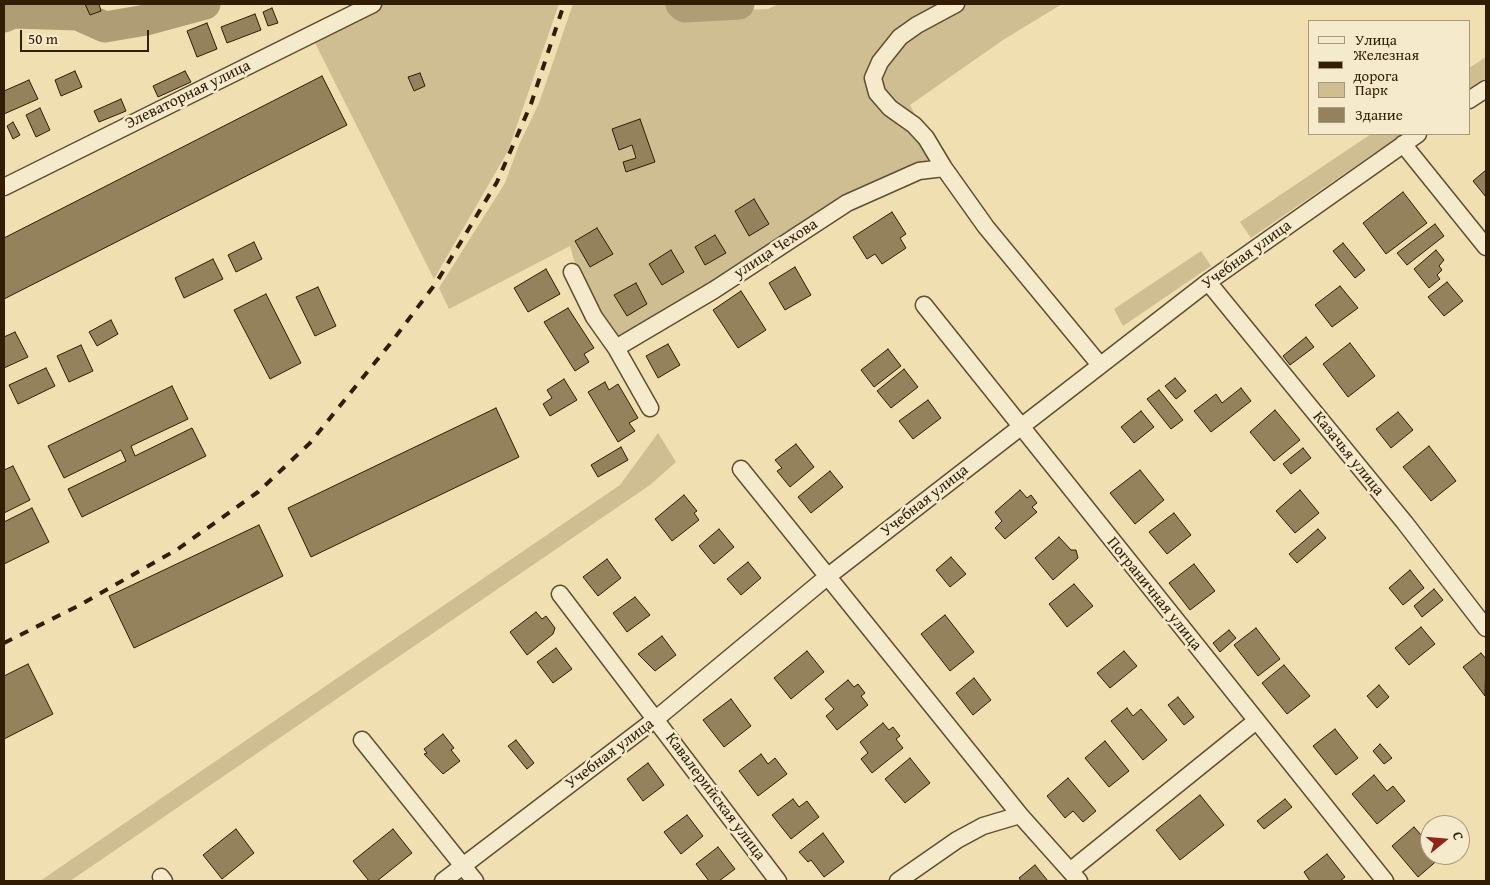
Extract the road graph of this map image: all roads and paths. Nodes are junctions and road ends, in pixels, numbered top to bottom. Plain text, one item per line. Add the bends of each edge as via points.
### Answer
1 (373, 4) edge
2 (956, 4) edge
3 (1486, 89) edge
4 (1470, 99) edge
5 (1416, 135) edge
6 (1403, 144) junction
7 (944, 168) junction
8 (4, 187) edge
9 (1486, 247) edge
10 (572, 272) dead end
11 (1208, 282) junction
12 (924, 305) dead end
13 (616, 348) junction
14 (1100, 365) junction
15 (650, 408) dead end
16 (1020, 427) junction
17 (742, 469) dead end
18 (827, 577) junction
19 (560, 594) dead end
20 (1486, 628) edge
21 (655, 719) junction
22 (1256, 721) junction
23 (362, 740) dead end
24 (1020, 815) junction
25 (463, 866) junction
26 (1075, 876) edge
27 (443, 881) edge
28 (475, 881) edge
29 (778, 881) edge
30 (898, 881) edge
31 (1385, 881) edge

1 - 8 street, Элеваторная улица
2 - 7 street via 900,37 880,62 873,78 877,93 926,138
3 - 4 street
5 - 6 street, Учебная улица
6 - 9 street
6 - 11 street, Учебная улица
7 - 13 street, улица Чехова via 919,171 847,203 714,290
7 - 14 street via 986,227
10 - 13 street via 594,317
11 - 14 street, Учебная улица
11 - 20 street, Казачья улица
12 - 16 street, Пограничная улица
13 - 15 street
14 - 16 street, Учебная улица
16 - 18 street, Учебная улица
16 - 22 street, Пограничная улица
17 - 18 street
18 - 21 street, Учебная улица
18 - 24 street
19 - 21 street, Кавалерийская улица
21 - 25 street, Учебная улица
21 - 29 street, Кавалерийская улица
22 - 26 street
22 - 31 street, Пограничная улица
23 - 25 street
24 - 26 street
24 - 30 street via 983,826 957,840
25 - 27 street, Учебная улица
25 - 28 street

